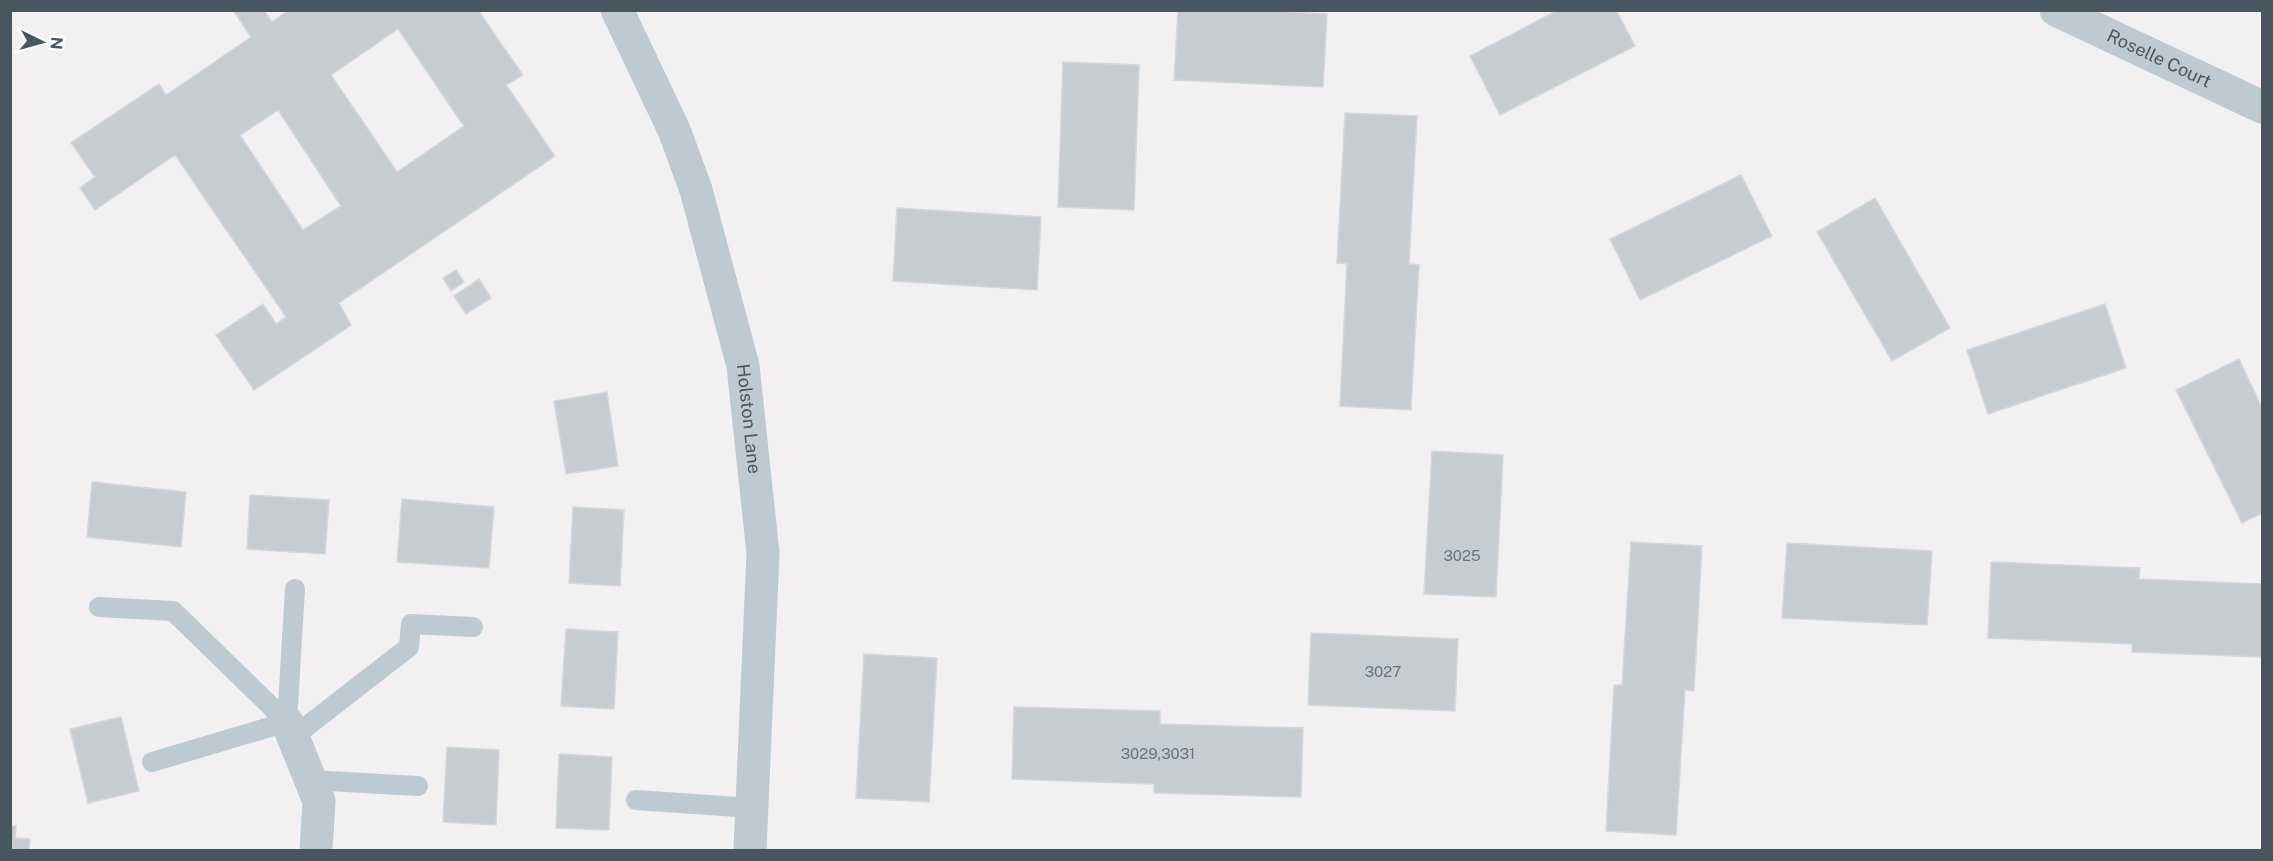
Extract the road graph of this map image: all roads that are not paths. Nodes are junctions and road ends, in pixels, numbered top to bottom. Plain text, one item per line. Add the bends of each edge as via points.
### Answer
1 (618, 10) edge
2 (2056, 10) edge
3 (2262, 107) edge
4 (295, 589) dead end
5 (99, 607) dead end
6 (473, 627) dead end
7 (290, 729) junction
8 (152, 762) dead end
9 (311, 780) junction
10 (418, 786) dead end
11 (636, 800) dead end
12 (752, 808) junction
13 (316, 850) edge
14 (750, 850) edge

1 - 12 street, Holston Lane via 674,130 696,190 743,366 763,553
2 - 3 street, Roselle Court
4 - 7 lane
5 - 7 lane via 172,610
6 - 7 lane via 411,624 409,647
7 - 8 lane
7 - 9 street
9 - 10 lane
9 - 13 street via 319,801
11 - 12 lane
12 - 14 street, Holston Lane

